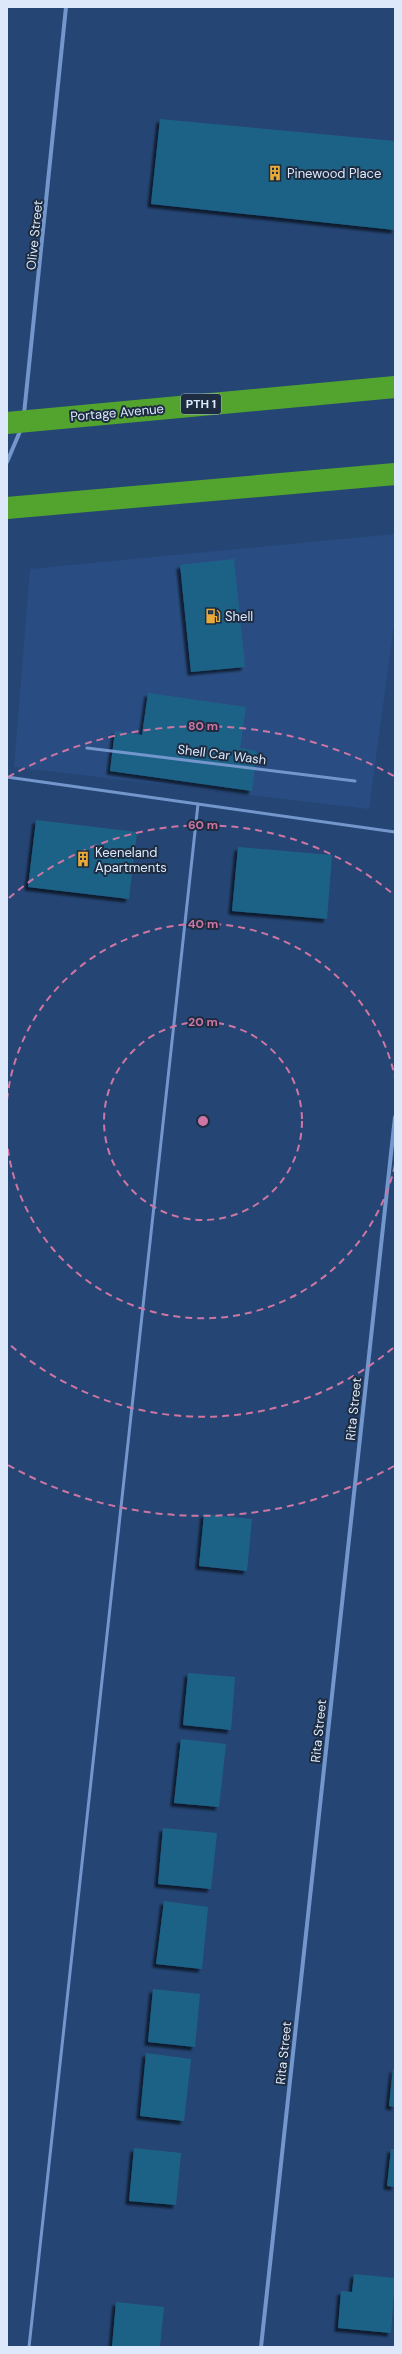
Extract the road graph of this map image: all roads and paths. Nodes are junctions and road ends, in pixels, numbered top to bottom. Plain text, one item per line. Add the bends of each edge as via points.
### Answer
1 (66, 7) edge
2 (395, 386) edge
3 (15, 422) edge
4 (7, 462) edge
5 (395, 474) edge
6 (7, 508) edge
7 (87, 748) dead end
8 (7, 777) edge
9 (355, 781) dead end
10 (198, 804) junction
11 (395, 832) edge
12 (395, 1118) edge
13 (29, 2347) edge
14 (261, 2347) edge

1 - 3 street, Olive Street
2 - 3 highway, Portage Avenue / PTH 1
3 - 4 street, Olive Street
5 - 6 highway
7 - 9 lane, Shell Car Wash
8 - 10 lane
10 - 11 lane
10 - 13 lane
12 - 14 street, Rita Street

